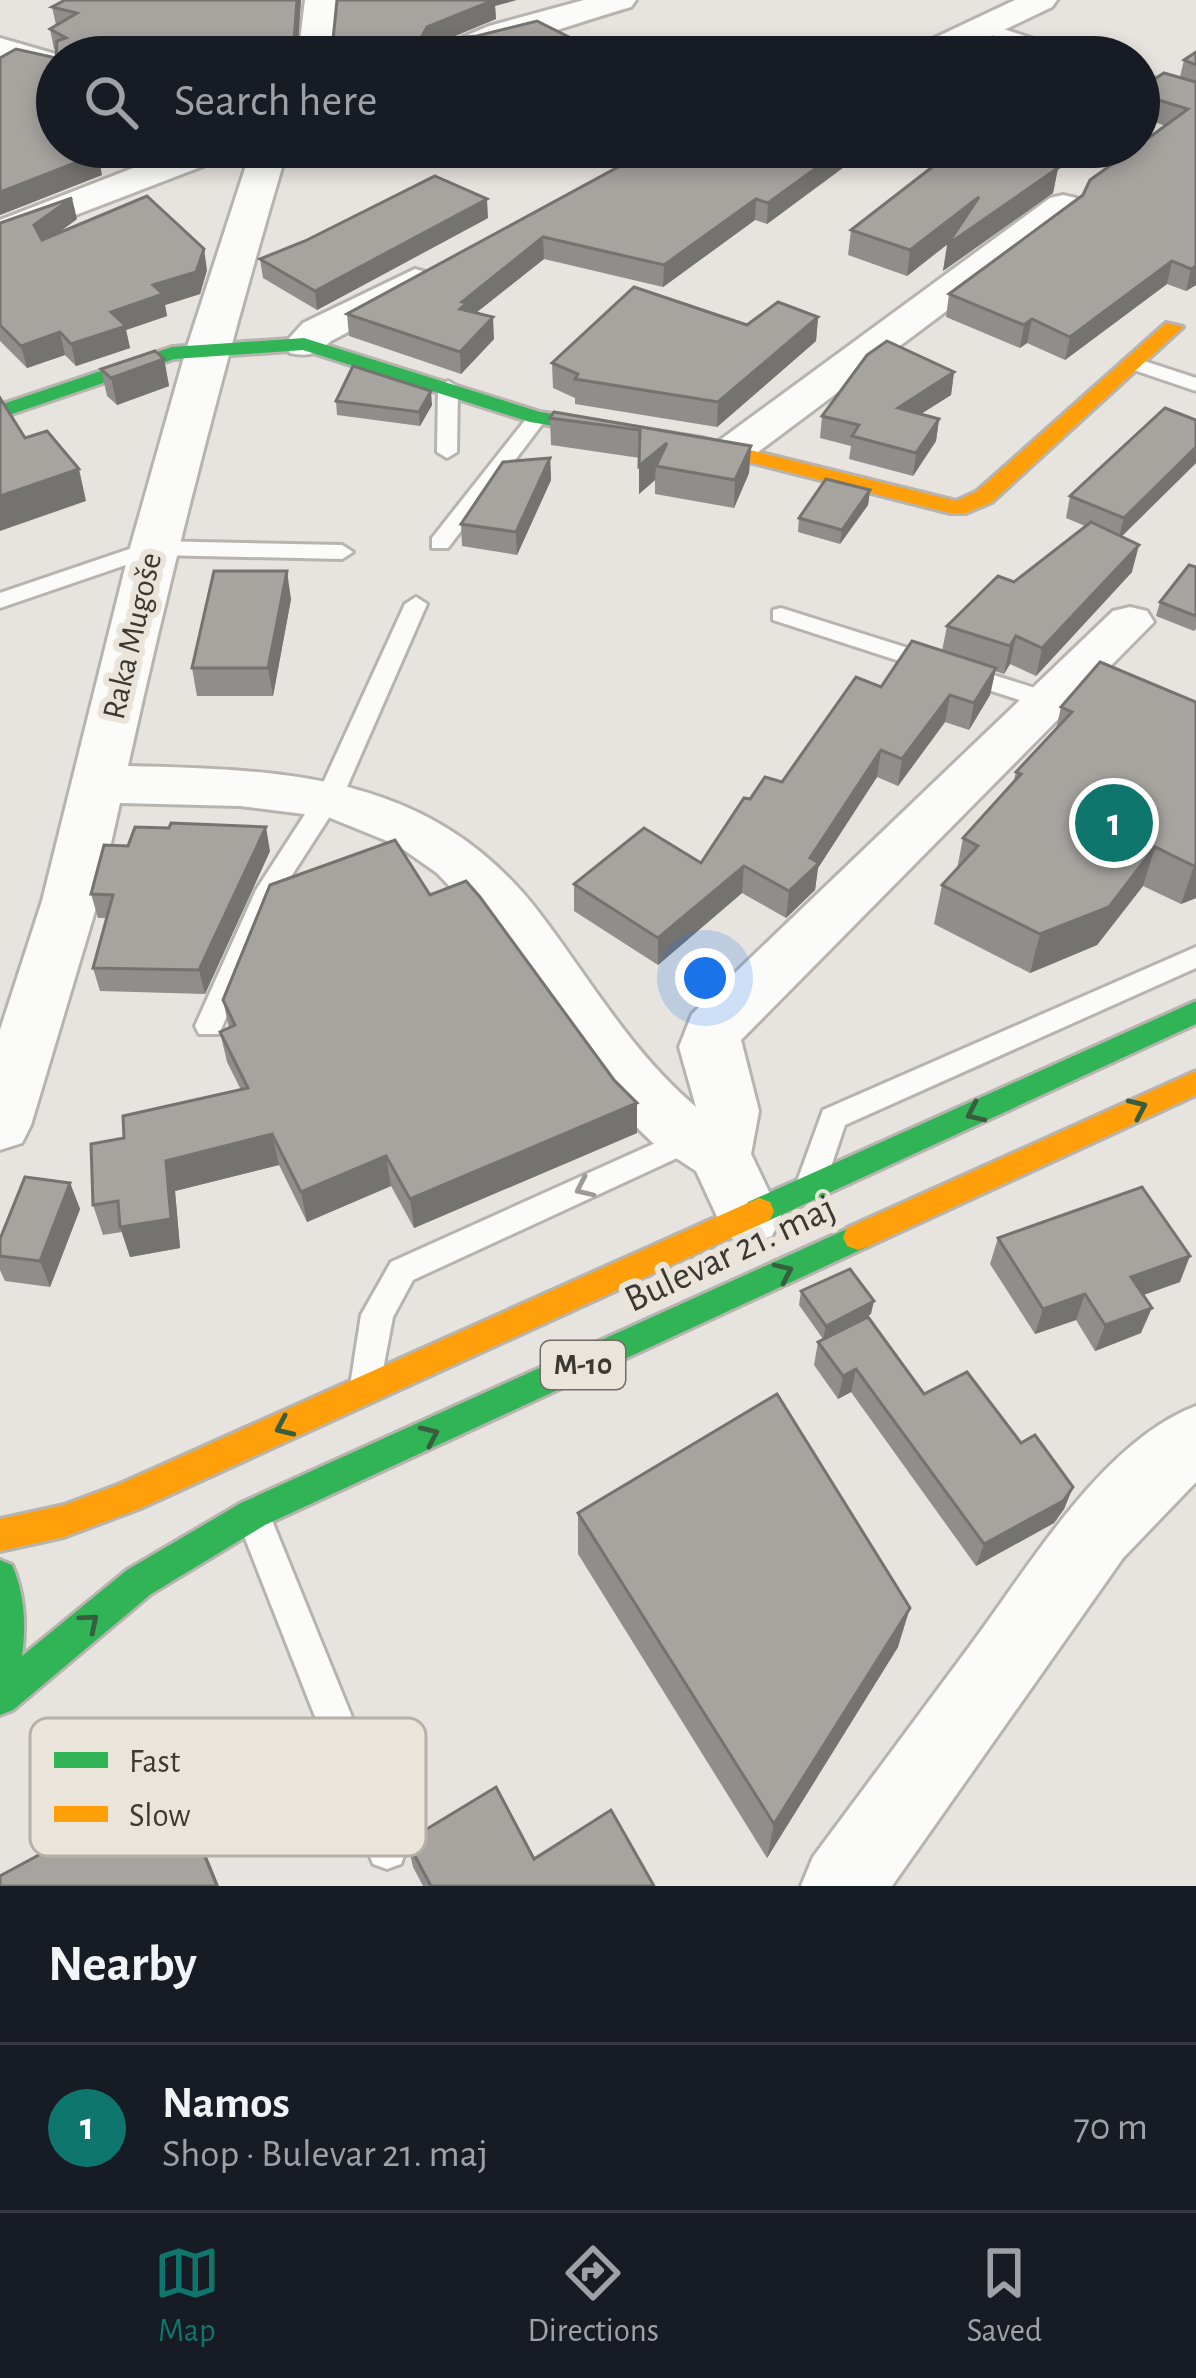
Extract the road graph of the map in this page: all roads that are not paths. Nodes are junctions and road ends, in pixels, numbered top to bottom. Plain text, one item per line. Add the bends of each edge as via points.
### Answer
1 (321, 0) edge
2 (620, 0) edge
3 (1041, 0) edge
4 (985, 28) junction
5 (317, 36) edge
6 (494, 36) edge
7 (967, 36) edge
8 (1010, 36) edge
9 (0, 48) edge
10 (36, 59) edge
11 (1160, 86) edge
12 (1196, 97) edge
13 (166, 168) edge
14 (263, 168) edge
15 (0, 195) edge
16 (1063, 206) edge
17 (44, 216) junction
18 (0, 233) edge
19 (438, 268) edge
20 (1173, 327) dead end
21 (304, 344) junction
22 (207, 350) junction
23 (1132, 363) junction
24 (1196, 385) edge
25 (448, 387) junction
26 (0, 412) edge
27 (536, 418) junction
28 (735, 449) junction
29 (447, 452) dead end
30 (440, 543) dead end
31 (153, 548) junction
32 (342, 552) dead end
33 (0, 601) edge
34 (416, 604) dead end
35 (781, 615) dead end
36 (1130, 622) dead end
37 (1049, 701) junction
38 (99, 784) junction
39 (330, 796) junction
40 (1196, 957) edge
41 (1145, 983) junction
42 (1196, 1012) edge
43 (1167, 1025) junction
44 (209, 1026) dead end
45 (1192, 1091) edge
46 (0, 1125) edge
47 (706, 1146) junction
48 (809, 1189) junction
49 (749, 1217) junction
50 (366, 1390) junction
51 (1196, 1438) edge
52 (253, 1514) junction
53 (0, 1535) edge
54 (0, 1577) edge
55 (0, 1678) edge
56 (0, 1697) edge
57 (334, 1718) edge
58 (842, 1886) edge

1 - 5 street
2 - 6 street
3 - 4 street
4 - 7 street
4 - 8 lane
9 - 10 street
11 - 12 lane
13 - 17 street
14 - 22 street, Raka Mugoše
15 - 17 street
16 - 28 street
17 - 18 street
19 - 21 street
20 - 23 main road
21 - 22 main road
21 - 25 main road
22 - 26 main road via 159,357
22 - 31 street, Raka Mugoše
23 - 24 lane
23 - 28 main road via 970,506
25 - 27 main road
25 - 29 lane
27 - 28 main road
27 - 30 lane
31 - 32 lane
31 - 33 lane
31 - 38 street, Raka Mugoše
34 - 39 lane
35 - 37 lane
36 - 37 street
37 - 47 street via 713,1030 709,1047 728,1112
38 - 39 street
38 - 46 street, Raka Mugoše
39 - 44 lane via 269,890
39 - 47 street via 408,825 459,861 513,920 630,1087
40 - 41 lane
41 - 43 lane
41 - 48 lane via 833,1118
42 - 43 main road, Bulevar 21. maj / M-10
43 -> 48 main road, Bulevar 21. maj / M-10
52 -> 45 main road, Bulevar 21. maj / M-10
47 - 49 street
47 -> 50 lane via 401,1271 377,1315
48 - 49 main road, Bulevar 21. maj / M-10
49 - 50 main road, Bulevar 21. maj / M-10
50 -> 53 main road, Bulevar 21. maj / M-10 via 99,1510
51 - 58 street via 1097,1534
56 -> 52 main road, Bulevar 21. maj / M-10 via 139,1582
52 - 57 lane
54 - 55 main road via 9,1613

